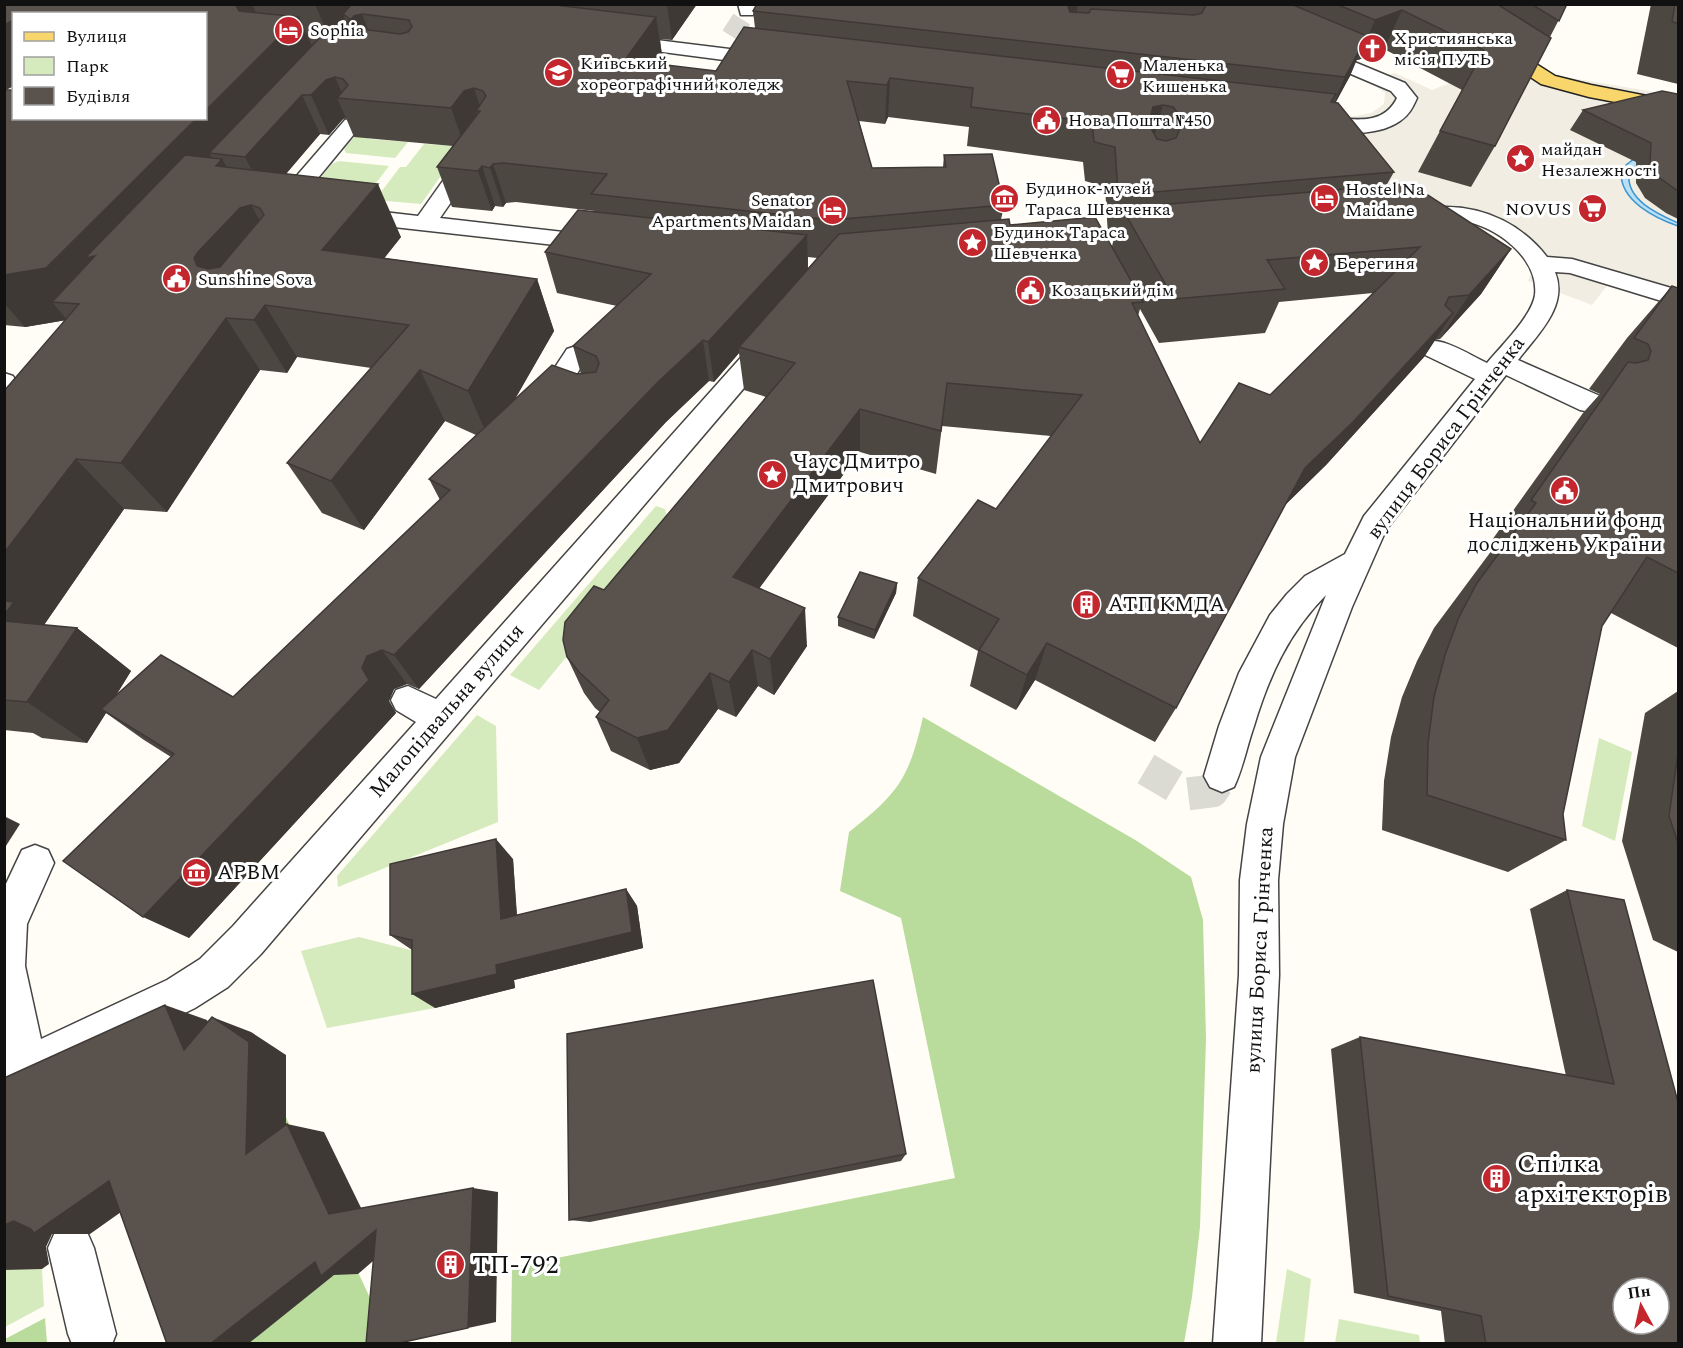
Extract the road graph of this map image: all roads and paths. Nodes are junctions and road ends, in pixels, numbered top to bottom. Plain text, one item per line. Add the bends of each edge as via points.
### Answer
1 (1429, 4) edge
2 (731, 36) tunnel mouth
3 (603, 40) edge
4 (1299, 45) edge
5 (720, 54) junction
6 (788, 62) edge
7 (1678, 108) edge
8 (1297, 121) edge
9 (352, 124) edge
10 (486, 135) edge
11 (1394, 219) edge
12 (425, 223) junction
13 (623, 245) edge
14 (1540, 264) junction
15 (1678, 298) edge
16 (783, 326) edge
17 (1432, 348) edge
18 (576, 355) dead end
19 (1497, 369) junction
20 (1590, 403) dead end
21 (595, 404) edge
22 (1356, 562) junction
23 (408, 700) dead end
24 (440, 719) junction
25 (1222, 776) tunnel mouth
26 (34, 863) dead end
27 (21, 1081) edge
28 (71, 1248) dead end
29 (92, 1334) dead end
30 (1237, 1344) edge

1 - 7 main road via 1539,76 1588,91
2 - 5 street
3 - 5 street
4 - 8 street via 1403,90 1407,98 1403,109 1379,122 1333,126
5 - 6 street
9 - 12 street via 293,208
10 - 12 street
11 - 14 street, вулиця Бориса Грінченка via 1455,214 1489,222 1517,239
12 - 13 street
14 - 15 street via 1572,266
14 - 19 street, вулиця Бориса Грінченка via 1550,290 1548,302
16 - 24 street, Малопідвальна вулиця via 672,435
17 - 19 street
18 - 21 street via 555,387
19 - 20 street
19 - 22 street, вулиця Бориса Грінченка via 1374,524
22 - 25 street via 1317,584 1288,616 1266,652 1241,707
22 - 30 street, вулиця Бориса Грінченка via 1278,757 1264,824
23 - 24 street
24 - 27 street, Малопідвальна вулиця via 214,973
26 - 27 street via 8,924 5,966
28 - 29 street

